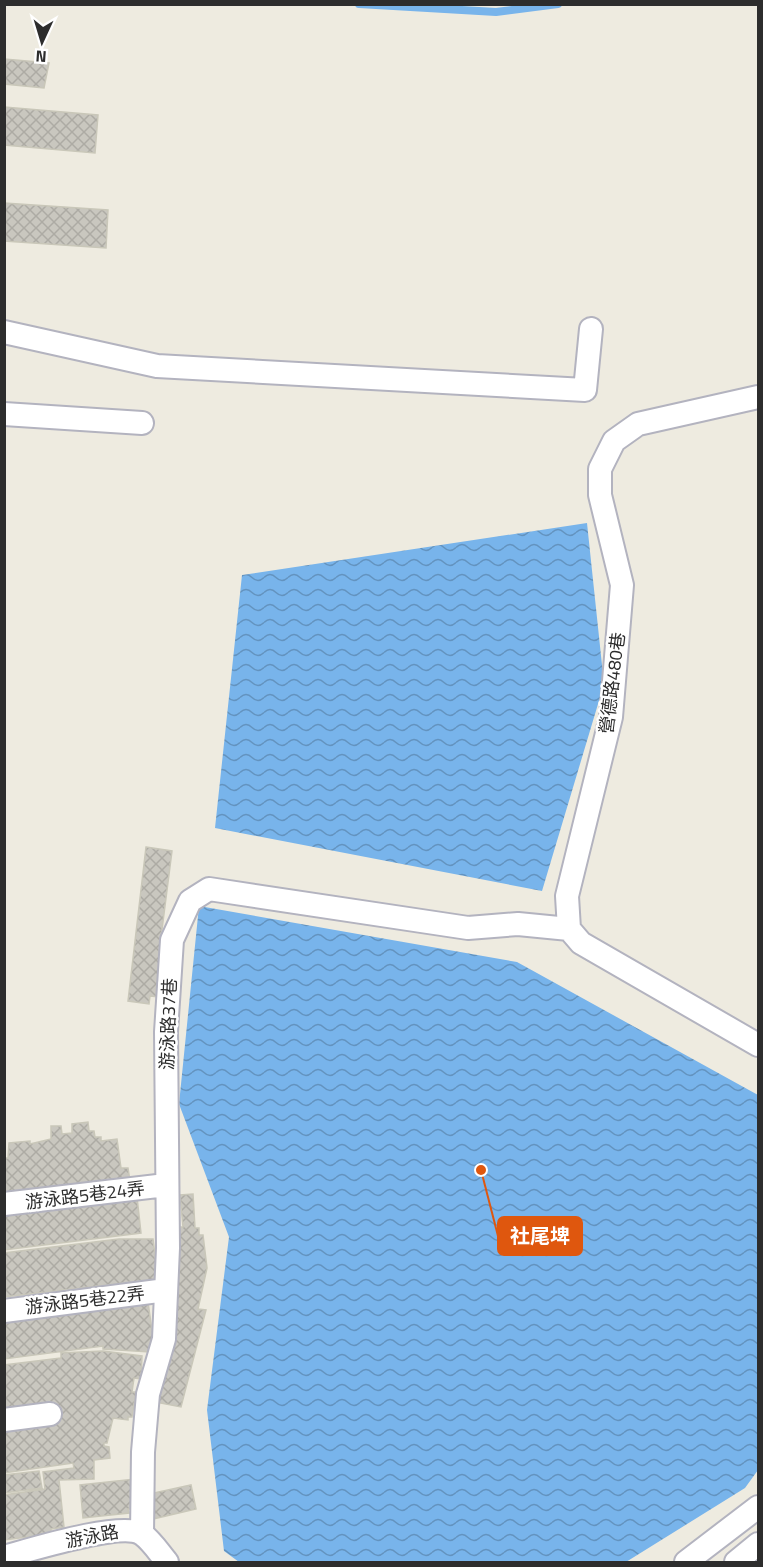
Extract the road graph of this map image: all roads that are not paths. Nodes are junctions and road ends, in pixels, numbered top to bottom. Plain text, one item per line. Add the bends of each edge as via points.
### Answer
1 (591, 328) dead end
2 (4, 332) edge
3 (759, 397) edge
4 (4, 414) edge
5 (142, 423) dead end
6 (569, 929) junction
7 (759, 1045) edge
8 (166, 1185) junction
9 (4, 1204) edge
10 (166, 1290) junction
11 (4, 1311) edge
12 (50, 1414) dead end
13 (4, 1420) edge
14 (759, 1507) edge
15 (142, 1534) junction
16 (759, 1544) edge
17 (4, 1557) edge
18 (167, 1563) edge
19 (686, 1563) edge
20 (736, 1563) edge

1 - 2 street via 585,390 157,366
3 - 6 street, 營德路480巷 via 638,424 614,441 600,469 600,495 622,585 611,717 567,896
4 - 5 street
6 - 7 street via 581,943
6 - 8 street, 游泳路37巷 via 518,924 468,928 208,889 190,901 172,940 166,1032
8 - 9 street, 游泳路5巷24弄
8 - 10 street, 游泳路37巷
10 - 11 street, 游泳路5巷22弄
10 - 15 street, 游泳路37巷 via 164,1339 148,1394
12 - 13 street
14 - 19 street
15 - 17 street, 游泳路 via 128,1529
15 - 18 street, 游泳路
16 - 20 street

